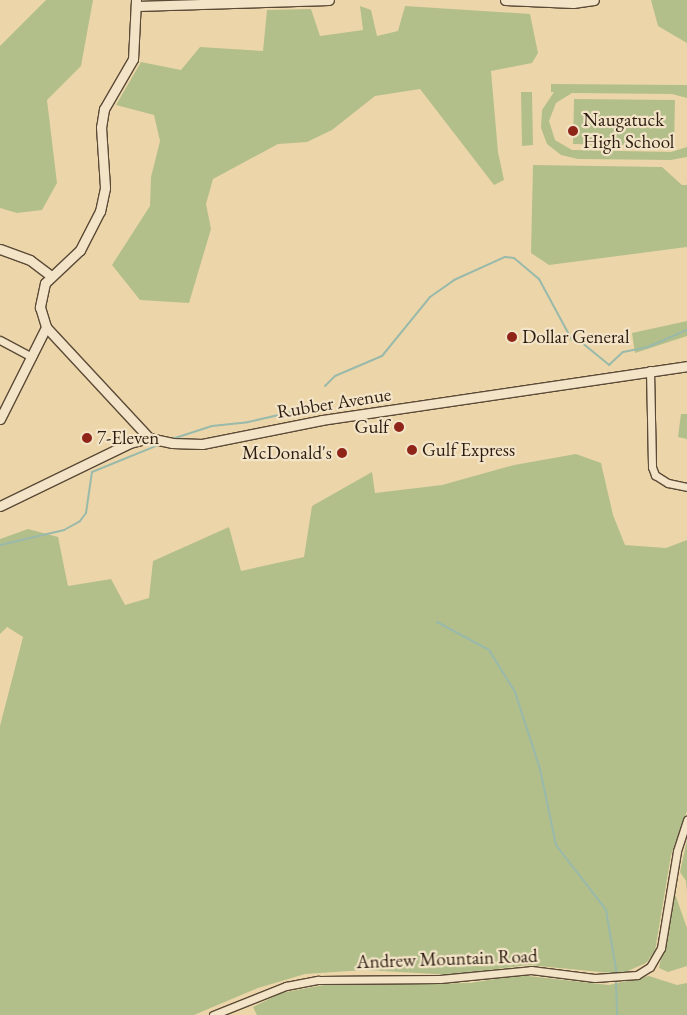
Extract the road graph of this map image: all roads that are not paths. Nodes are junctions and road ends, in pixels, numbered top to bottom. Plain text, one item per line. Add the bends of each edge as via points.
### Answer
1 (298, 0) edge
2 (329, 0) edge
3 (506, 0) edge
4 (594, 0) edge
5 (136, 3) edge
6 (0, 249) edge
7 (50, 275) junction
8 (46, 327) junction
9 (0, 340) edge
10 (32, 357) junction
11 (687, 366) edge
12 (650, 370) junction
13 (0, 419) edge
14 (151, 439) junction
15 (687, 488) edge
16 (0, 506) edge
17 (687, 820) edge
18 (225, 1013) edge
19 (214, 1015) edge

1 - 2 street
1 - 5 street
3 - 4 street via 573,3
5 - 7 street via 133,58 104,108 101,127 105,188 100,211 80,250
6 - 7 street via 35,263
7 - 8 street via 41,299
8 - 10 street
8 - 14 street
9 - 10 street
10 - 13 street
11 - 12 street, Rubber Avenue
12 - 14 street, Rubber Avenue via 322,420 202,444 172,444
12 - 15 street via 652,467 655,474 668,482
14 - 16 street, Rubber Avenue via 124,446
17 - 18 street, Andrew Mountain Road via 677,851 661,948 650,967 638,975 595,978 531,970 440,979 318,980 286,986
18 - 19 street, Andrew Mountain Road

